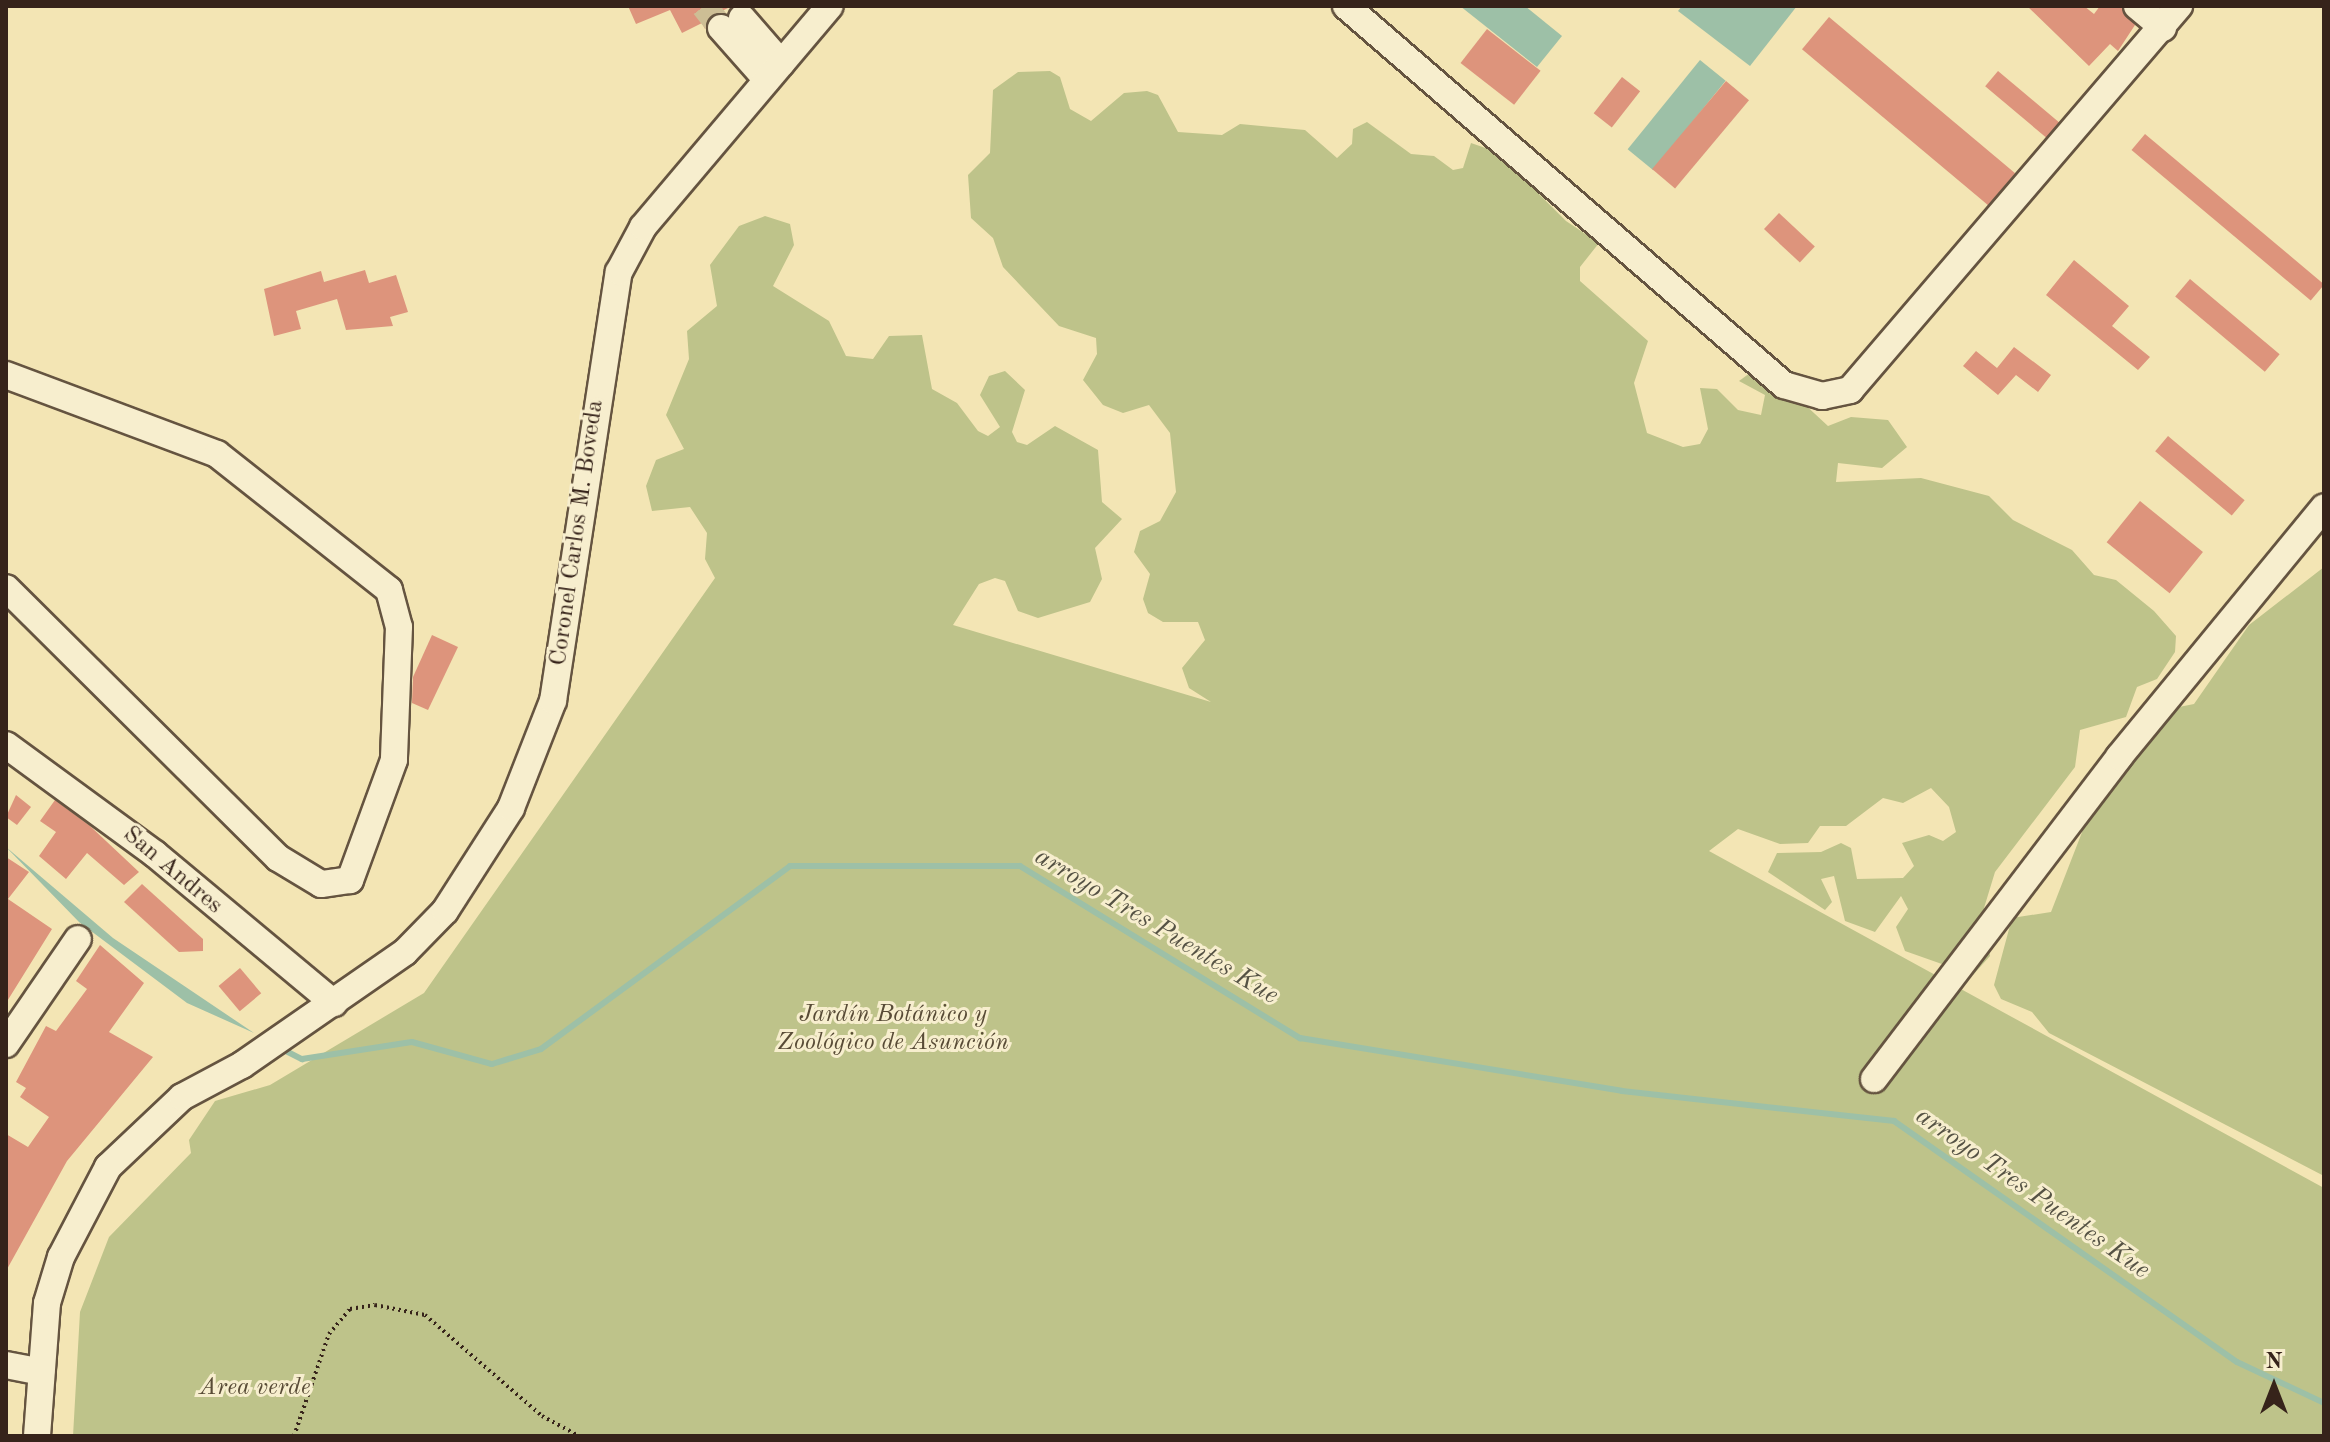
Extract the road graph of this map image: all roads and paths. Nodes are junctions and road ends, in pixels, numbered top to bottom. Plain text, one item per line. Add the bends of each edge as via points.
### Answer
1 (830, 6) edge
2 (1346, 6) edge
3 (2137, 6) edge
4 (2179, 6) edge
5 (732, 23) tunnel mouth
6 (2163, 28) junction
7 (774, 72) junction
8 (6, 375) edge
9 (2324, 507) edge
10 (6, 588) edge
11 (6, 745) edge
12 (78, 939) dead end
13 (334, 1003) junction
14 (6, 1044) edge
15 (1874, 1079) dead end
16 (6, 1365) edge
17 (41, 1372) junction
18 (37, 1436) edge
19 (294, 1436) edge
20 (579, 1436) edge

1 - 7 street, Coronel Carlos M. Boveda
2 - 6 street via 1784,385 1822,396 1850,390
3 - 6 street
4 - 6 street
5 - 7 street
7 - 13 street, Coronel Carlos M. Boveda via 643,227 619,272 553,701 525,780 445,911 405,952
8 - 10 street via 217,454 389,590 399,627 394,760 350,880 321,884 278,858
9 - 15 street via 2119,757
11 - 13 street, San Andres via 143,845
12 - 14 street
13 - 17 street, Coronel Carlos M. Boveda via 242,1065 182,1097 108,1167 61,1257 47,1303
16 - 17 street
17 - 18 street
19 - 20 path via 329,1334 350,1309 375,1305 425,1315 542,1416

